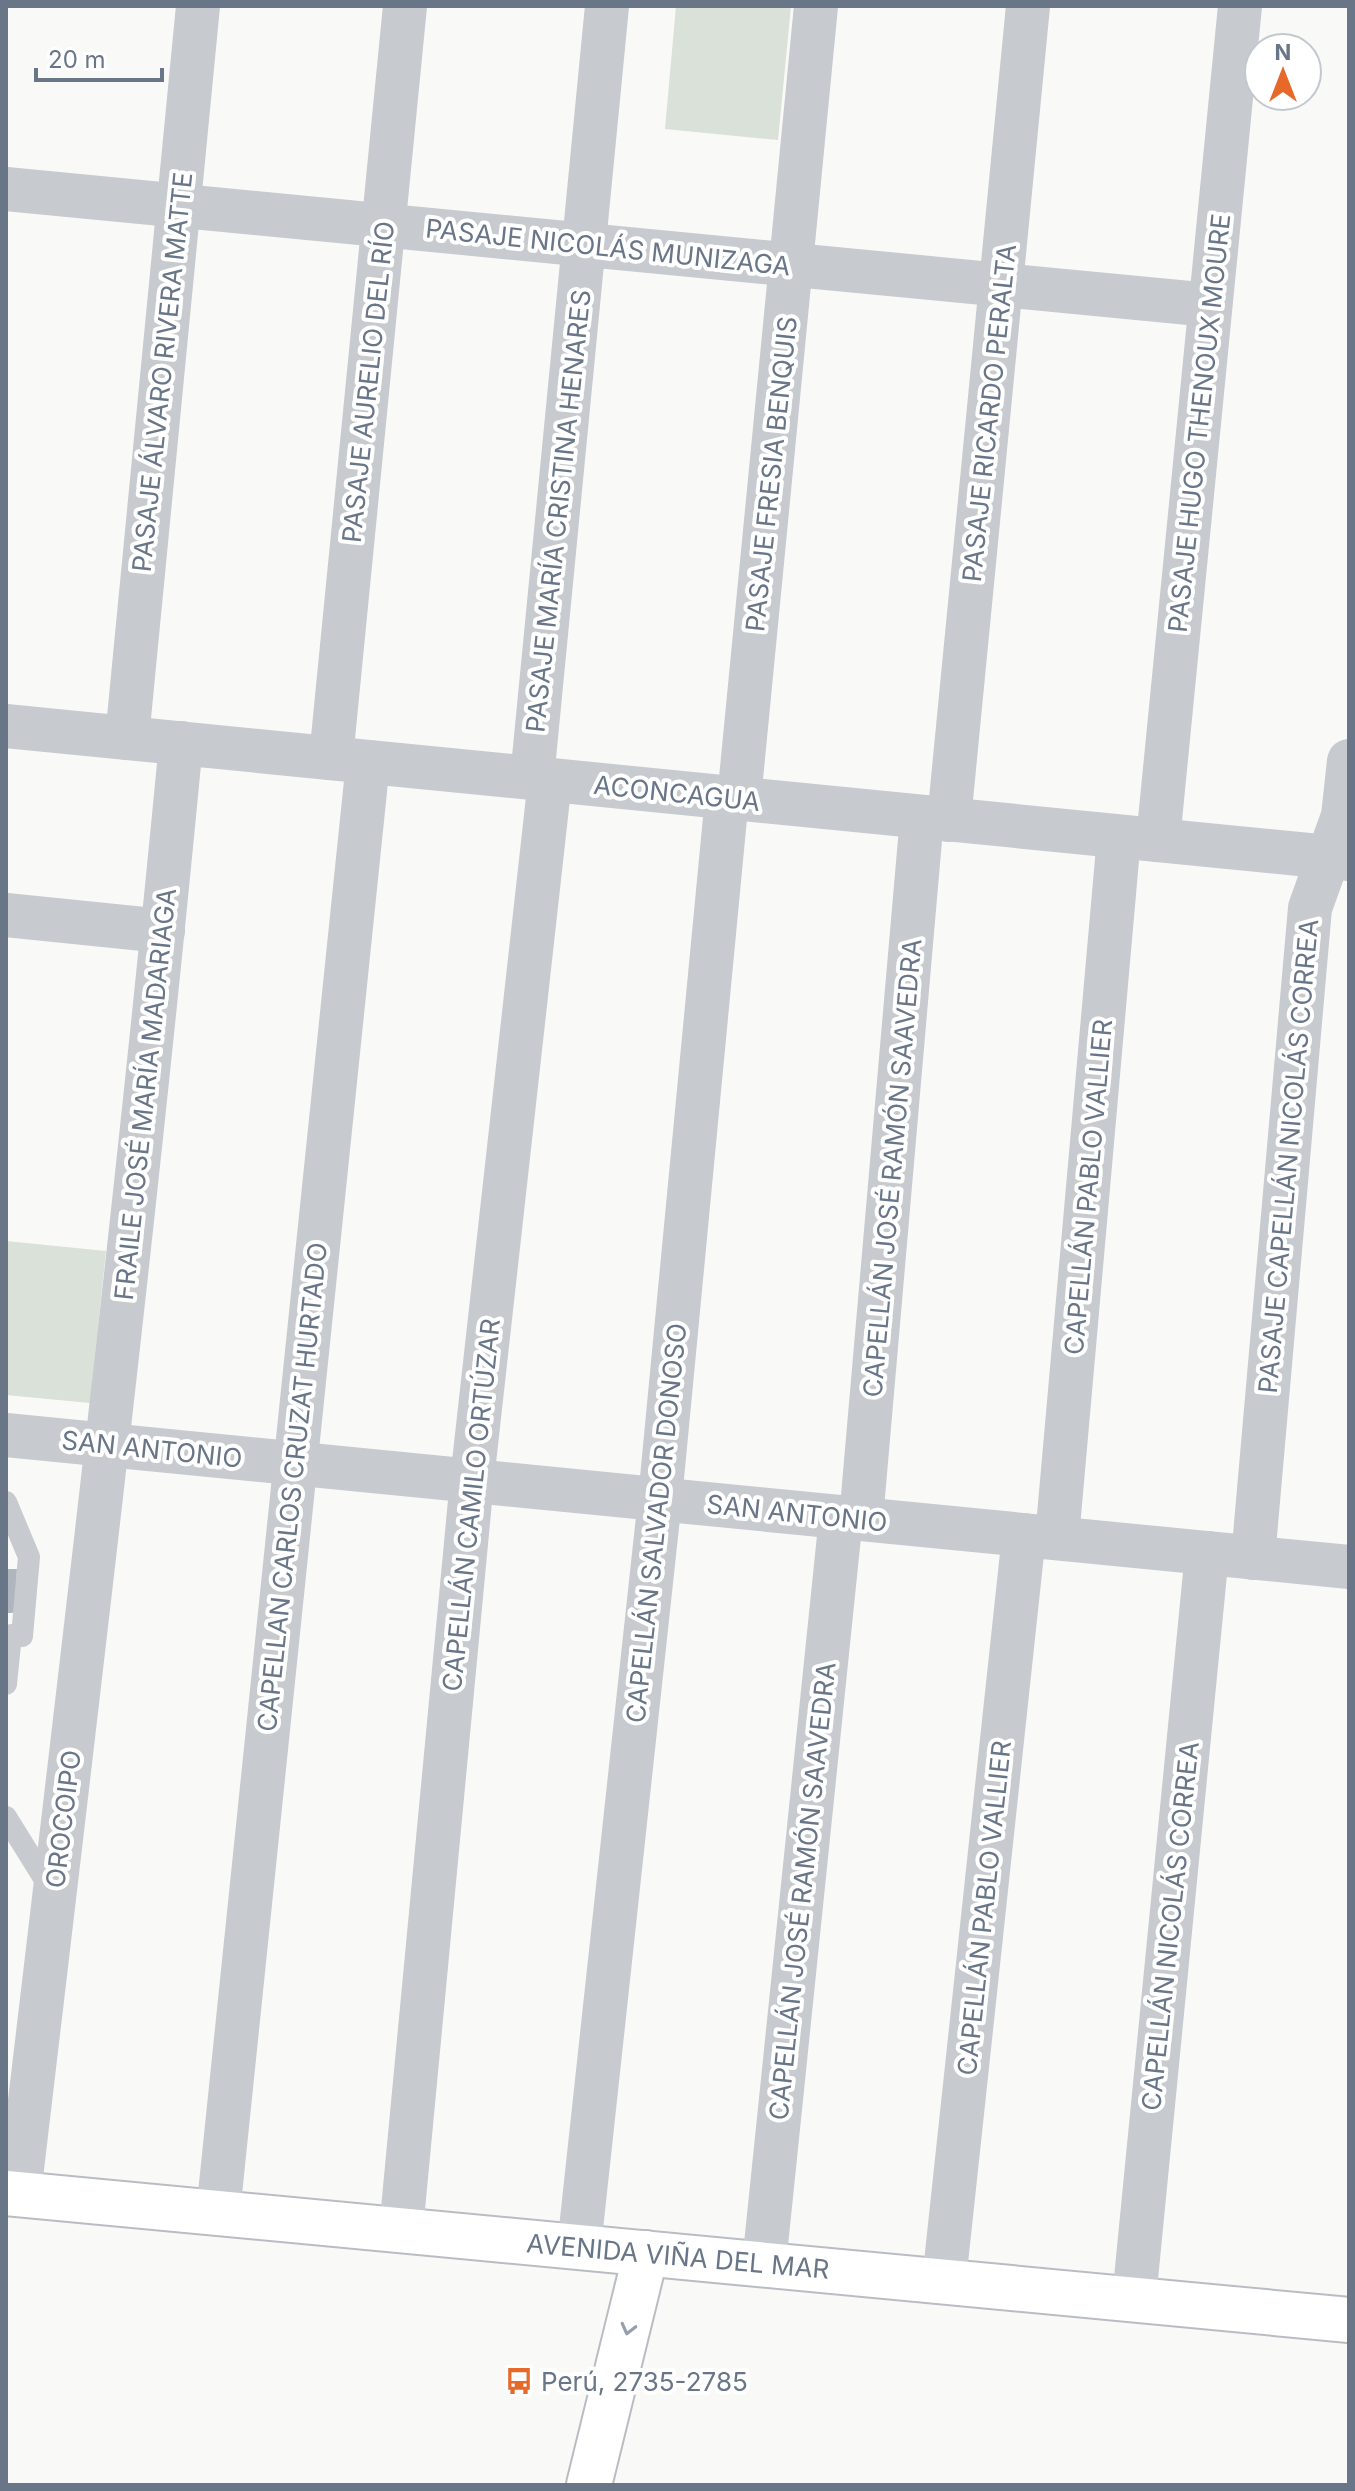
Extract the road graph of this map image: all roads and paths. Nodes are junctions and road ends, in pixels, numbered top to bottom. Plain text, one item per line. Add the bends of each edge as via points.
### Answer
1 (198, 6) edge
2 (405, 6) edge
3 (607, 6) edge
4 (816, 6) edge
5 (1028, 6) edge
6 (1240, 6) edge
7 (6, 189) edge
8 (178, 205) junction
9 (383, 225) junction
10 (584, 244) junction
11 (792, 265) junction
12 (1001, 285) junction
13 (1210, 305) junction
14 (6, 726) edge
15 (127, 738) junction
16 (181, 743) junction
17 (350, 760) junction
18 (1349, 761) edge
19 (541, 779) junction
20 (733, 798) junction
21 (936, 818) junction
22 (1139, 838) junction
23 (1338, 858) edge
24 (6, 915) edge
25 (163, 931) junction
26 (6, 1435) edge
27 (108, 1445) junction
28 (294, 1463) junction
29 (472, 1480) junction
30 (660, 1499) junction
31 (6, 1502) edge
32 (851, 1518) junction
33 (1040, 1536) junction
34 (1207, 1553) junction
35 (1253, 1558) junction
36 (1349, 1567) edge
37 (6, 1684) edge
38 (6, 1817) edge
39 (54, 1894) junction
40 (12, 2194) edge
41 (218, 2213) junction
42 (401, 2230) junction
43 (579, 2247) junction
44 (646, 2253) junction
45 (764, 2264) junction
46 (944, 2281) junction
47 (1134, 2299) junction
48 (1349, 2320) edge
49 (589, 2485) edge

1 - 8 street, PASAJE ÁLVARO RIVERA MATTE
2 - 9 street, PASAJE AURELIO DEL RÍO
3 - 10 street, PASAJE MARÍA CRISTINA HENARES
4 - 11 street, PASAJE FRESIA BENQUIS
5 - 12 street, PASAJE RICARDO PERALTA
6 - 13 street, PASAJE HUGO THENOUX MOURE
7 - 8 street, PASAJE NICOLÁS MUNIZAGA
8 - 9 street, PASAJE NICOLÁS MUNIZAGA
8 - 15 street, PASAJE ÁLVARO RIVERA MATTE
9 - 10 street, PASAJE NICOLÁS MUNIZAGA
9 - 17 street, PASAJE AURELIO DEL RÍO
10 - 11 street, PASAJE NICOLÁS MUNIZAGA
10 - 19 street, PASAJE MARÍA CRISTINA HENARES
11 - 12 street, PASAJE NICOLÁS MUNIZAGA
11 - 20 street, PASAJE FRESIA BENQUIS
12 - 13 street, PASAJE NICOLÁS MUNIZAGA
12 - 21 street, PASAJE RICARDO PERALTA
13 - 22 street, PASAJE HUGO THENOUX MOURE
14 - 15 street, ACONCAGUA
15 - 16 street, ACONCAGUA
16 - 17 street, ACONCAGUA
16 - 25 street, FRAILE JOSÉ MARÍA MADARIAGA
17 - 19 street, ACONCAGUA
17 - 28 street, CAPELLAN CARLOS CRUZAT HURTADO
18 - 23 street, PASAJE CAPELLÁN NICOLÁS CORREA
19 - 20 street, ACONCAGUA
19 - 29 street, CAPELLÁN CAMILO ORTÚZAR
20 - 21 street, ACONCAGUA
20 - 30 street, CAPELLÁN SALVADOR DONOSO
21 - 22 street, ACONCAGUA
21 - 32 street, CAPELLÁN JOSÉ RAMÓN SAAVEDRA
22 - 23 street, ACONCAGUA
22 - 33 street, CAPELLÁN PABLO VALLIER
23 - 35 street, PASAJE CAPELLÁN NICOLÁS CORREA via 1310,908
24 - 25 street
25 - 27 street, FRAILE JOSÉ MARÍA MADARIAGA
26 - 27 street, SAN ANTONIO
27 - 28 street, SAN ANTONIO
27 - 39 street, OROCOIPO
28 - 29 street, SAN ANTONIO
28 - 41 street, CAPELLAN CARLOS CRUZAT HURTADO
29 - 30 street, SAN ANTONIO
29 - 42 street, CAPELLÁN CAMILO ORTÚZAR
30 - 32 street, SAN ANTONIO
30 - 43 street, CAPELLÁN SALVADOR DONOSO
31 - 37 lane via 29,1557 22,1636 11,1635
32 - 33 street, SAN ANTONIO
32 - 45 street, CAPELLÁN JOSÉ RAMÓN SAAVEDRA
33 - 34 street, SAN ANTONIO
33 - 46 street, CAPELLÁN PABLO VALLIER
34 - 35 street, SAN ANTONIO
34 - 47 street, CAPELLÁN NICOLÁS CORREA
35 - 36 street, SAN ANTONIO
38 - 39 lane
39 - 40 street, OROCOIPO
40 - 41 main road, AVENIDA VIÑA DEL MAR
41 - 42 main road, AVENIDA VIÑA DEL MAR
42 - 43 main road, AVENIDA VIÑA DEL MAR
43 - 44 main road, AVENIDA VIÑA DEL MAR
44 - 45 main road, AVENIDA VIÑA DEL MAR
44 -> 49 main road
45 - 46 main road, AVENIDA VIÑA DEL MAR
46 - 47 main road, AVENIDA VIÑA DEL MAR
47 - 48 main road, AVENIDA VIÑA DEL MAR

